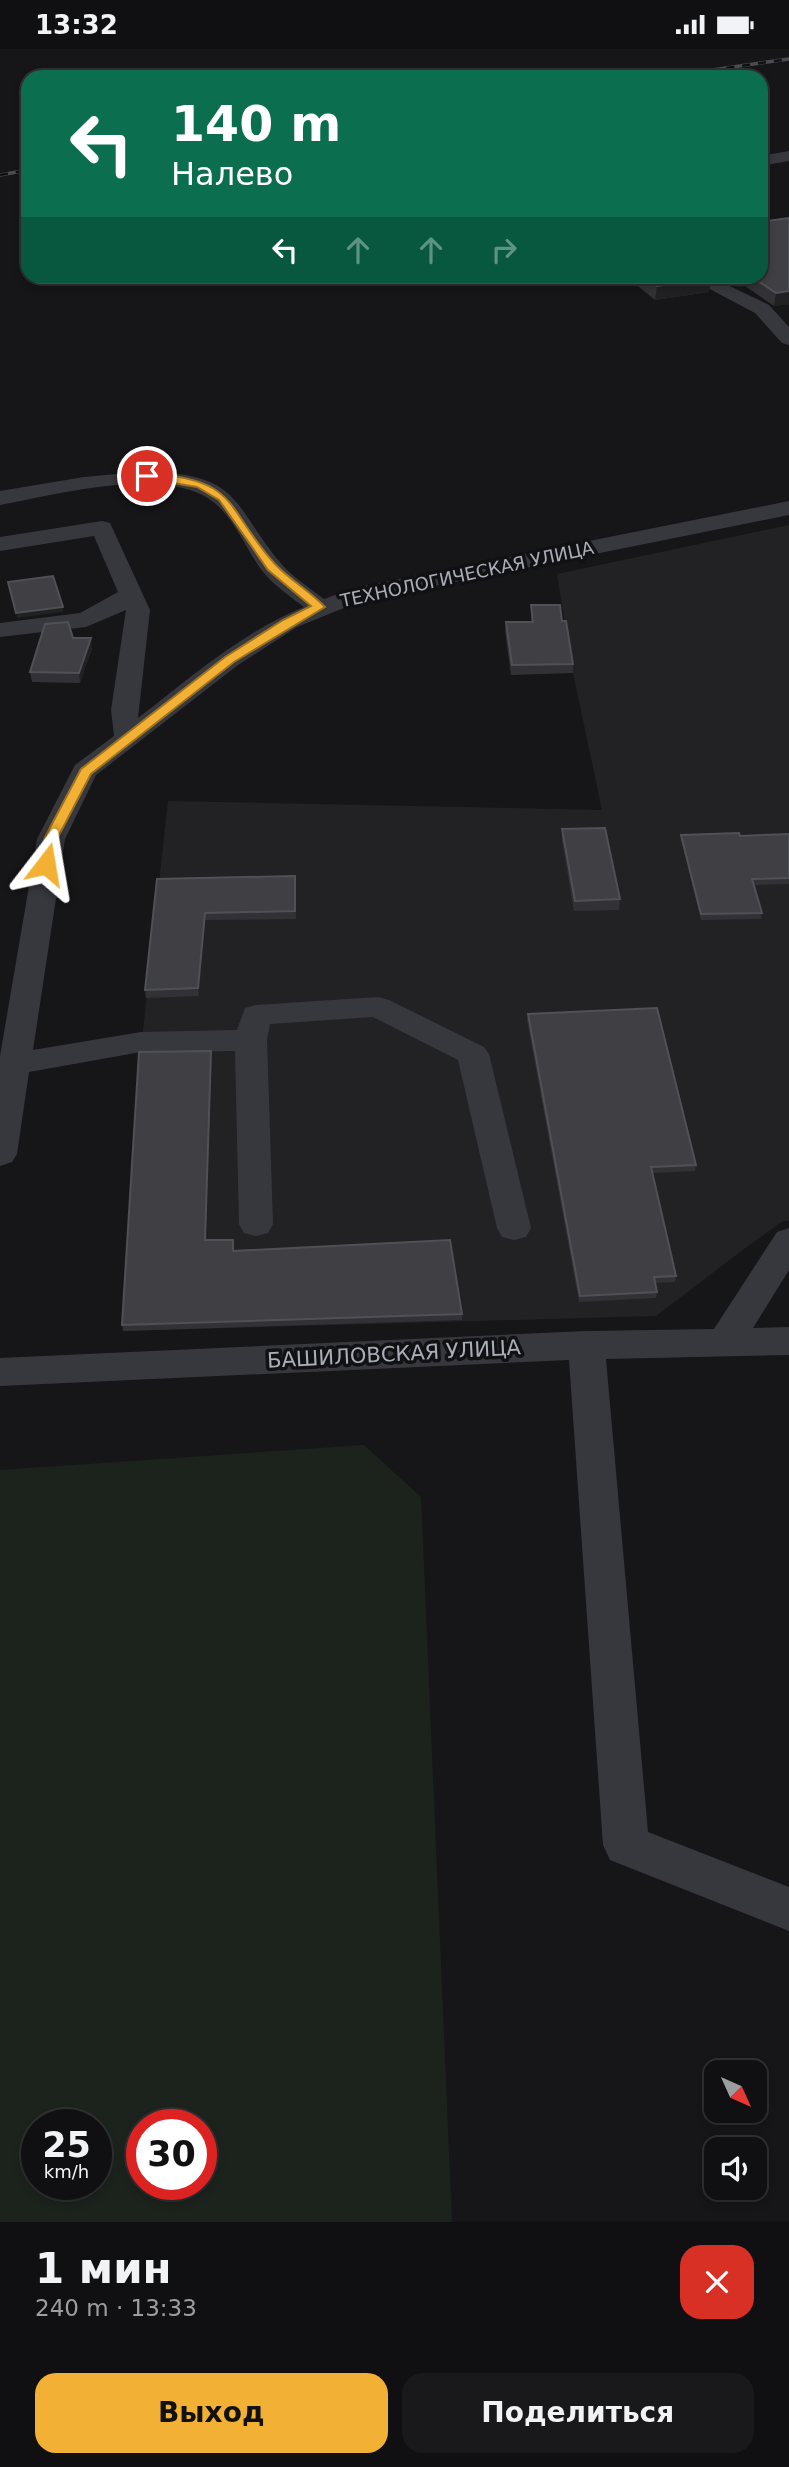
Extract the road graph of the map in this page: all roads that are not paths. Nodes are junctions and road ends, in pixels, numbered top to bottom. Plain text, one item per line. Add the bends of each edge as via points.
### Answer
1 (789, 156) edge
2 (768, 160) edge
3 (715, 284) edge
4 (789, 339) edge
5 (0, 498) edge
6 (789, 508) edge
7 (0, 544) edge
8 (131, 595) junction
9 (319, 607) junction
10 (0, 630) edge
11 (127, 738) junction
12 (251, 1040) junction
13 (13, 1064) junction
14 (0, 1154) edge
15 (257, 1224) dead end
16 (514, 1227) dead end
17 (789, 1241) edge
18 (789, 1341) edge
19 (725, 1342) junction
20 (586, 1345) junction
21 (0, 1372) edge
22 (789, 1909) edge

1 - 2 street
3 - 4 street via 762,309
5 - 9 street via 147,476 201,485 223,498 272,567
6 - 9 street, ТЕХНОЛОГИЧЕСКАЯ УЛИЦА via 354,595
7 - 8 street via 102,528
8 - 10 street via 86,619
8 - 11 street via 138,610 124,710
9 - 11 street, ТЕХНОЛОГИЧЕСКАЯ УЛИЦА via 229,660
11 - 13 street, ТЕХНОЛОГИЧЕСКАЯ УЛИЦА via 85,771 51,839
12 - 13 street via 142,1042
12 - 15 street
12 - 16 street via 256,1015 378,1007 473,1054
13 - 14 street, ТЕХНОЛОГИЧЕСКАЯ УЛИЦА
17 - 19 street
18 - 19 street, БАШИЛОВСКАЯ УЛИЦА
19 - 20 street, БАШИЛОВСКАЯ УЛИЦА
20 - 21 street, БАШИЛОВСКАЯ УЛИЦА
20 - 22 street via 626,1845

